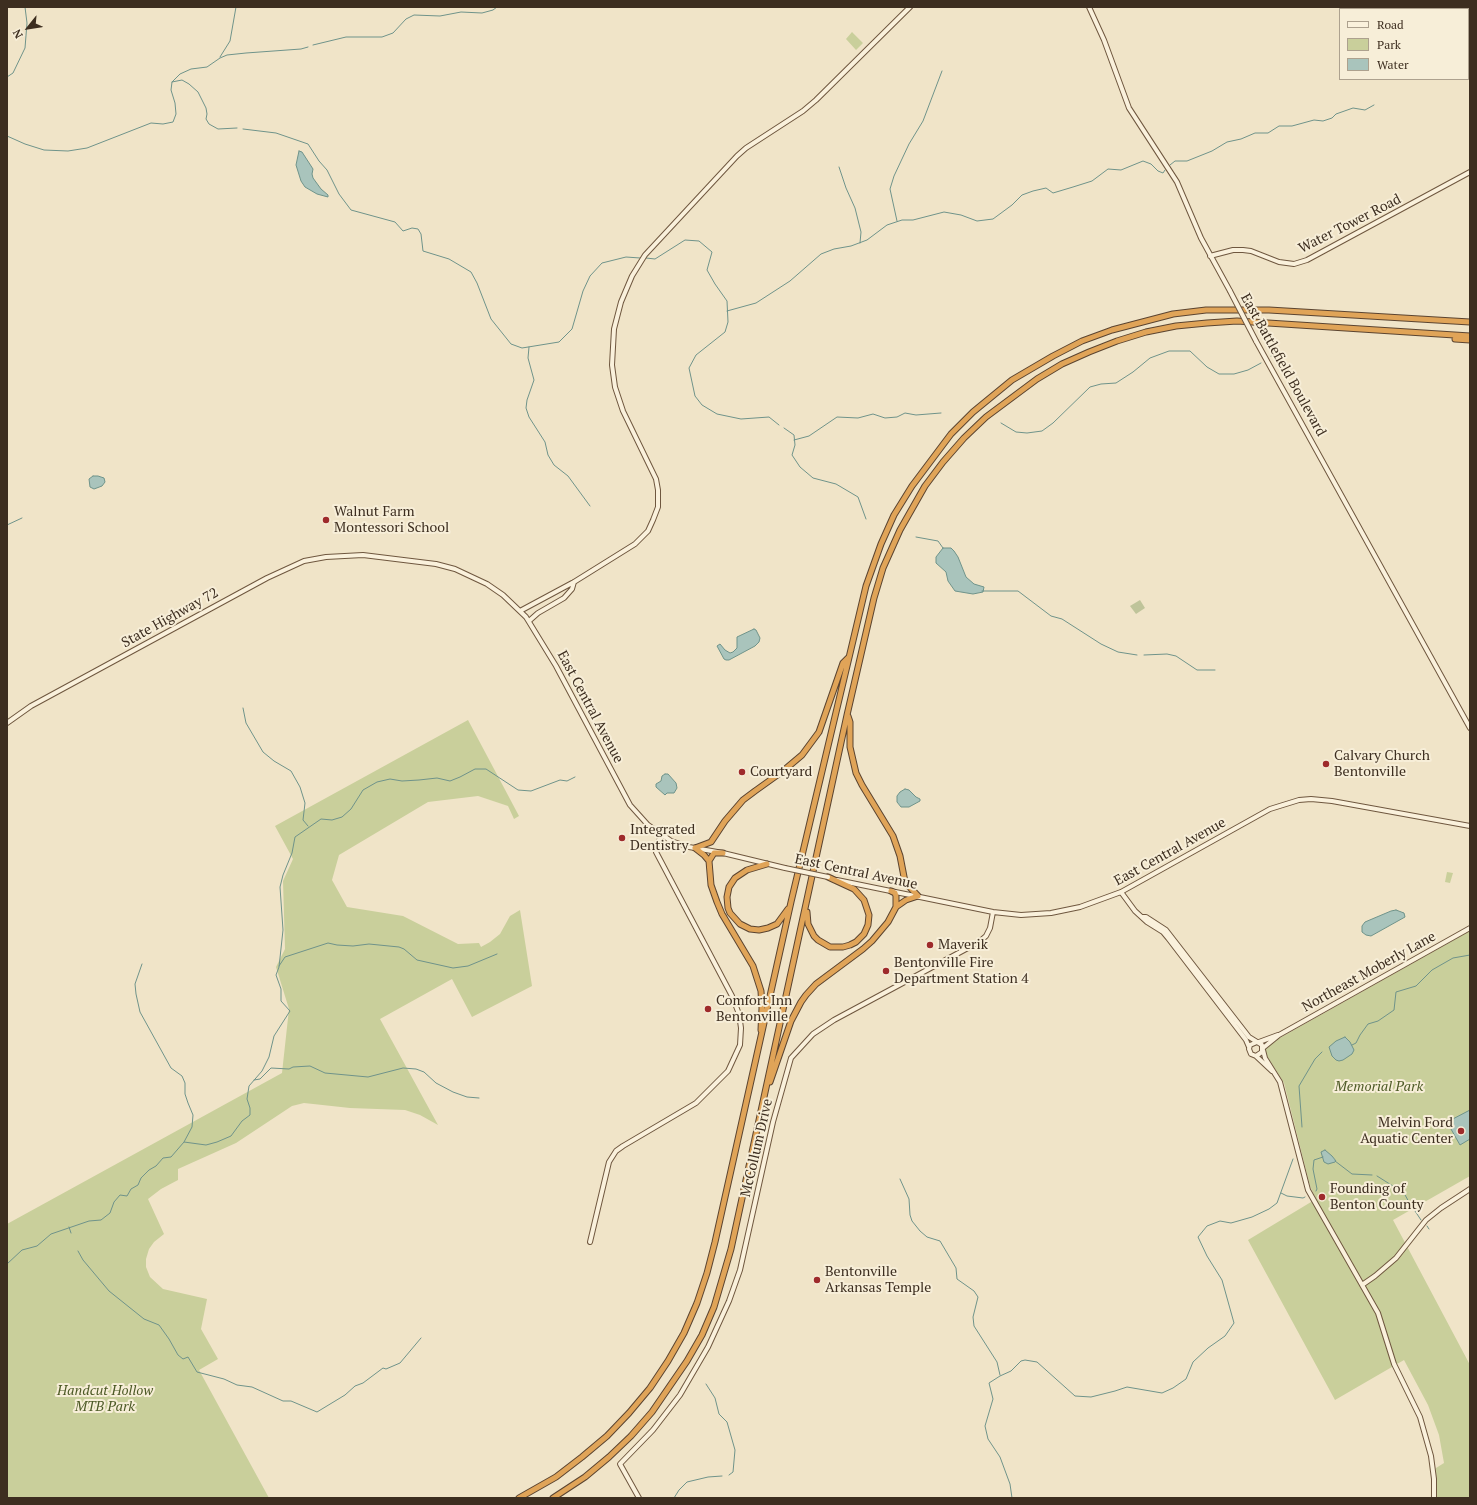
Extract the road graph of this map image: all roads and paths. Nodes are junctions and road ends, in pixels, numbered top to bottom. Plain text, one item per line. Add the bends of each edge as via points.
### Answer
1 (910, 7) edge
2 (1089, 7) edge
3 (1470, 172) edge
4 (1210, 256) junction
5 (1470, 322) edge
6 (1422, 334) junction
7 (1470, 336) edge
8 (1470, 340) edge
9 (352, 555) joint
10 (574, 582) junction
11 (520, 611) junction
12 (529, 621) junction
13 (848, 657) junction
14 (847, 715) junction
15 (7, 723) edge
16 (1470, 728) edge
17 (1470, 826) edge
18 (662, 836) junction
19 (695, 848) junction
20 (723, 853) junction
21 (709, 862) junction
22 (767, 864) junction
23 (828, 878) junction
24 (891, 891) junction
25 (1121, 892) junction
26 (918, 896) junction
27 (791, 902) junction
28 (807, 904) junction
29 (896, 907) junction
30 (994, 912) junction
31 (1142, 917) junction
32 (1470, 928) edge
33 (1279, 1035) junction
34 (1258, 1042) junction
35 (1249, 1047) junction
36 (1263, 1049) junction
37 (1256, 1056) junction
38 (757, 1058) junction
39 (1274, 1073) junction
40 (764, 1096) junction
41 (1470, 1189) edge
42 (590, 1242) dead end
43 (1362, 1285) junction
44 (519, 1498) edge
45 (553, 1498) edge
46 (639, 1498) edge
47 (1434, 1498) edge

1 - 10 street via 816,100 737,156 646,253 632,276 621,302 614,329 612,366 615,387 623,411 656,479 658,507 648,531 635,544
2 - 4 street, East Battlefield Boulevard via 1129,108 1177,182
3 - 4 street, Water Tower Road via 1307,260 1294,264 1279,262 1243,250
4 - 16 street, East Battlefield Boulevard, bridge
5 - 13 highway via 1269,310 1206,310 1173,314 1112,330 1082,341 1053,356 1012,380 974,412 951,434 912,486 888,528 873,564
6 - 7 highway
6 - 8 highway
6 - 14 highway via 1237,321 1176,326 1146,332 1075,357 1037,379 986,417 964,438 925,486 909,513 883,568
9 - 11 street, East Central Avenue via 407,560 455,569 487,584
9 - 15 street, State Highway 72 via 304,561 282,570 31,706
10 - 11 street
10 - 12 street via 572,589 564,598
11 - 12 street, East Central Avenue
12 - 18 street, East Central Avenue via 556,666 630,805 642,820
13 - 19 highway via 842,663 819,732 802,755 743,800 711,842
13 - 27 highway
14 - 26 highway via 856,773 893,836 905,882
14 - 28 highway
17 - 25 street, East Central Avenue via 1332,801 1299,800 1270,809
18 - 19 street, East Central Avenue
18 - 42 street via 656,852 732,996 739,1014 740,1045 728,1071 696,1103 616,1151 609,1162
19 - 20 street, East Central Avenue
19 - 21 highway
20 - 21 highway via 714,853
20 - 22 street, East Central Avenue
21 - 38 highway via 711,886 717,902 753,966 761,991 762,1008
22 - 23 street, East Central Avenue, bridge
22 - 27 highway via 743,872 732,882 727,902 733,917 745,927 763,930 780,921
23 - 24 street, East Central Avenue
23 - 28 highway via 854,889 864,900 869,915 864,934 856,942 843,947 830,947 824,944 811,930
24 - 26 street, East Central Avenue
24 - 29 highway via 896,896
25 - 30 street, East Central Avenue via 1080,907 1051,913 1021,915
25 - 31 street
26 - 29 highway
26 - 30 street, East Central Avenue
27 - 38 highway
28 - 40 highway
29 - 40 highway via 888,922 872,941 816,984 801,1002 791,1021
30 - 46 street, McCollum Drive via 986,936 979,942 834,1020 813,1034 791,1058 740,1270 730,1301 708,1347 680,1394 653,1430 620,1464
31 - 34 street via 1166,930 1250,1037
31 - 35 street via 1168,938
32 - 33 street, Northeast Moberly Lane
33 - 34 street, Northeast Moberly Lane
33 - 36 street, Northeast Moberly Lane
34 - 35 street
34 - 36 street
35 - 37 street via 1251,1054
36 - 37 street via 1261,1054
36 - 39 street
37 - 39 street
38 - 44 highway via 707,1273 684,1333 650,1388 607,1436 556,1477
39 - 43 street via 1280,1082 1308,1190
40 - 45 highway via 727,1263 714,1307 702,1335 670,1387 631,1436 585,1477
41 - 43 street via 1426,1220 1396,1258
43 - 47 street via 1378,1313 1394,1364 1423,1425 1431,1456

